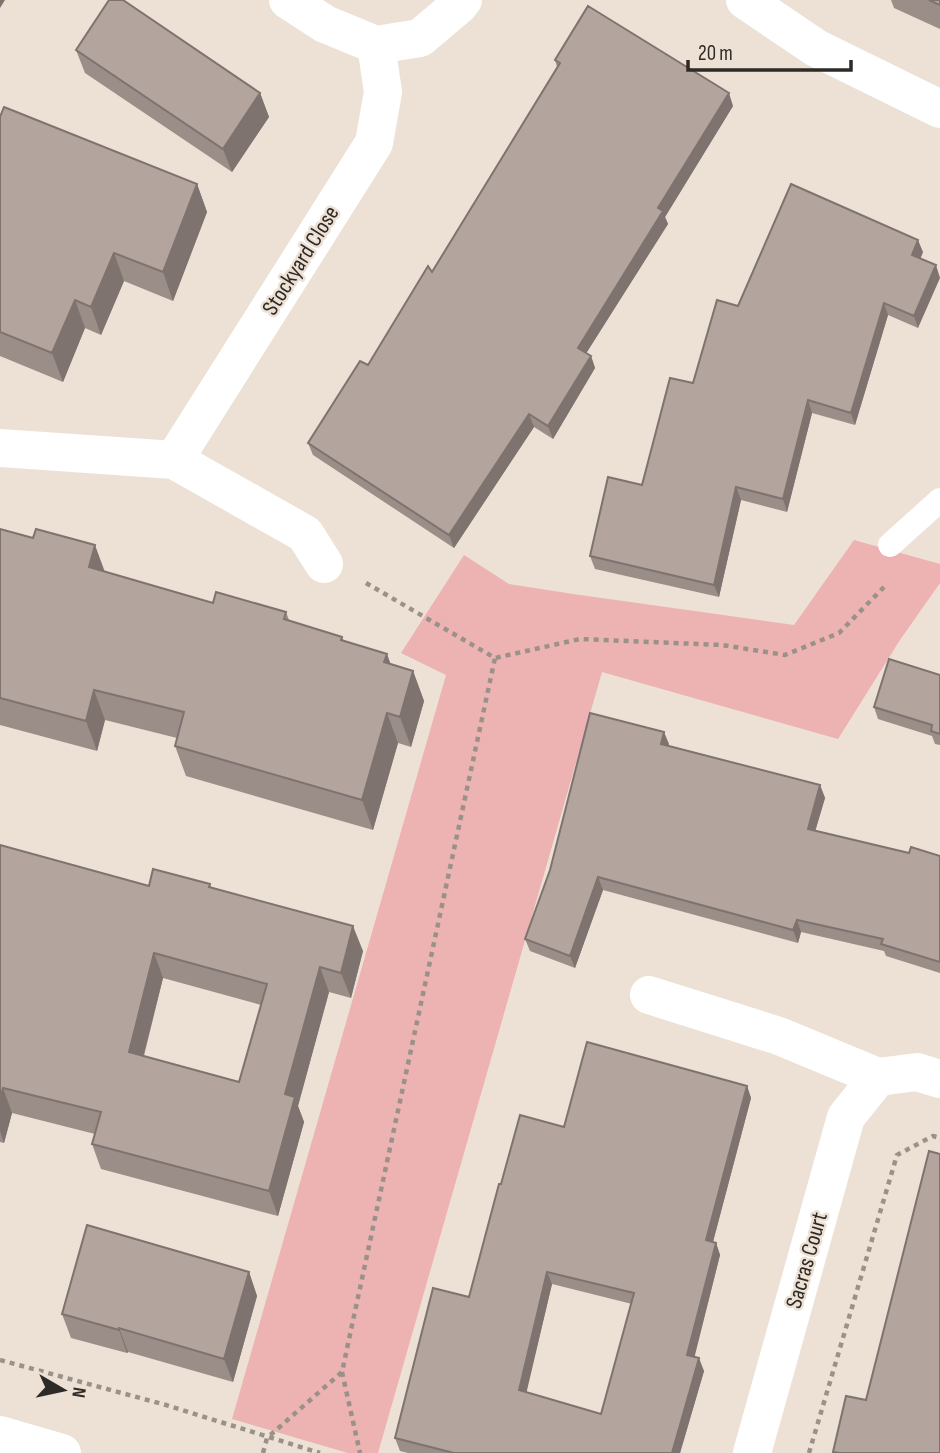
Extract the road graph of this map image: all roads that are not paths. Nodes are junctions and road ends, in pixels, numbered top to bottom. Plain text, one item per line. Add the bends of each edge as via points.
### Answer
1 (288, 0) edge
2 (463, 0) edge
3 (746, 0) edge
4 (376, 45) junction
5 (940, 109) edge
6 (0, 448) edge
7 (174, 460) junction
8 (940, 500) edge
9 (890, 545) road end
10 (324, 564) road end
11 (649, 995) dead end
12 (878, 1077) junction
13 (940, 1079) edge
14 (0, 1435) edge
15 (62, 1453) edge
16 (752, 1453) edge

1 - 4 street via 325,24
2 - 4 street via 420,38
3 - 5 street via 816,48
4 - 7 street, Stockyard Close via 383,92 374,143
6 - 7 street
7 - 10 street via 305,534
8 - 9 lane
11 - 12 street via 779,1036
12 - 13 street via 917,1072
12 - 16 street, Sacras Court via 846,1117
14 - 15 street

